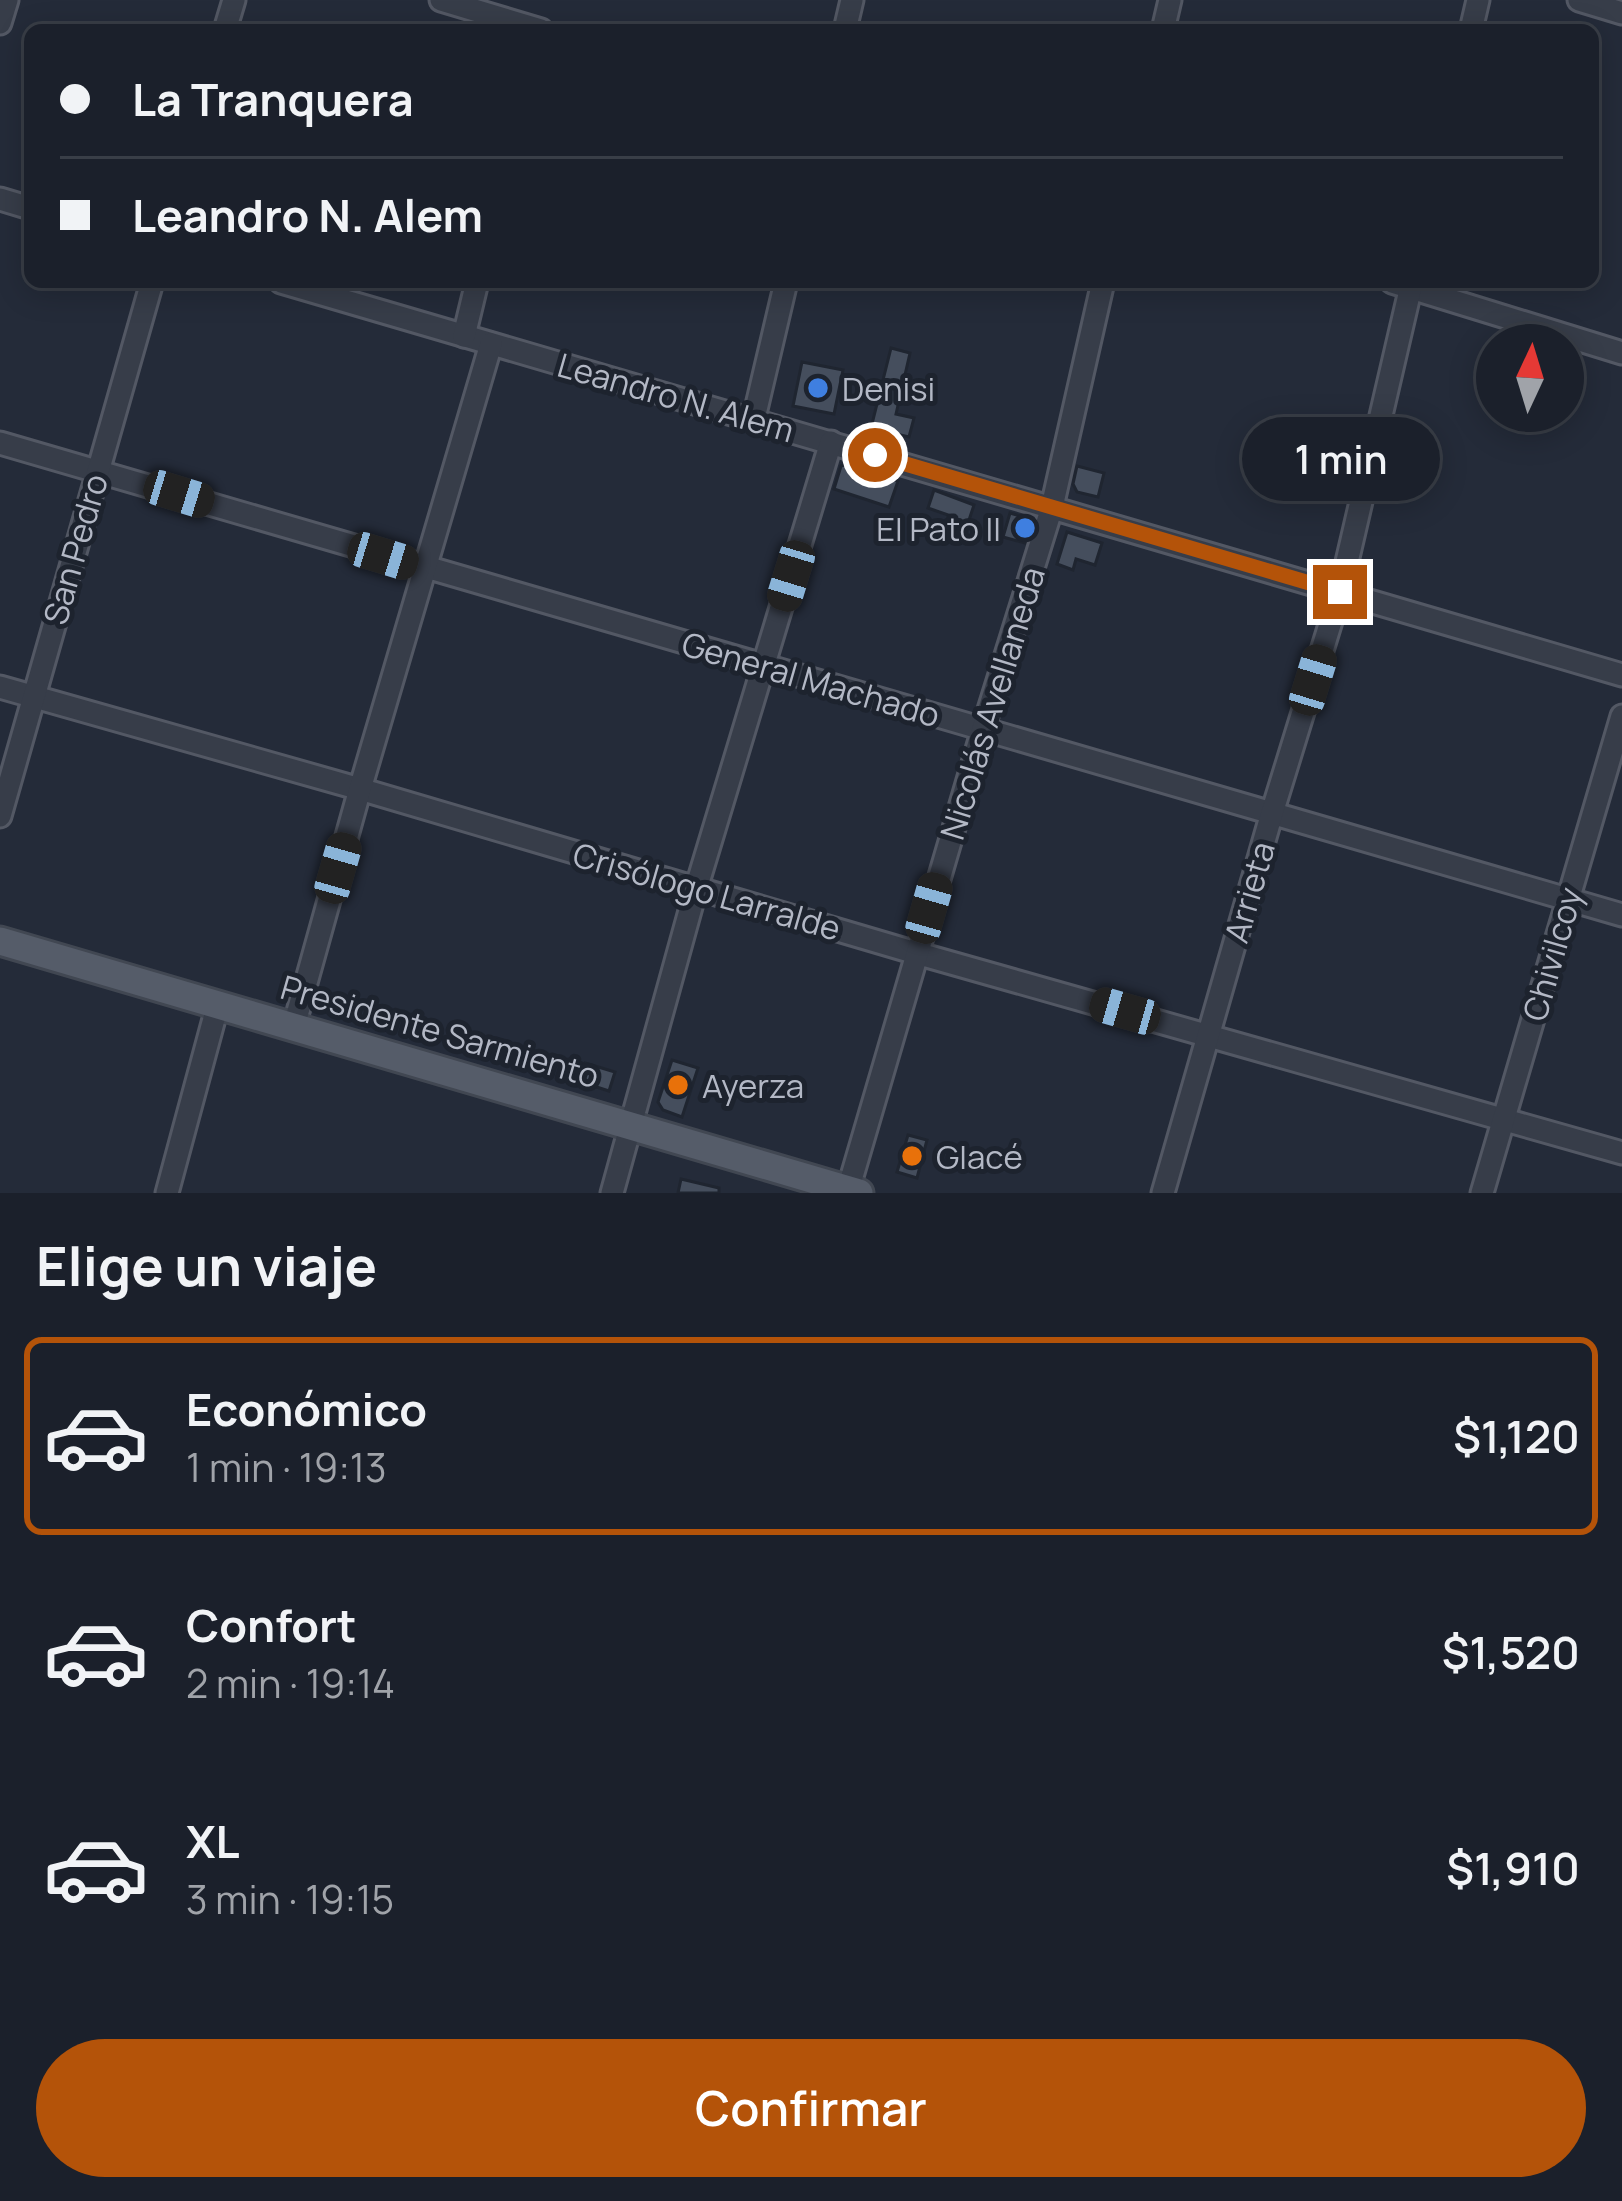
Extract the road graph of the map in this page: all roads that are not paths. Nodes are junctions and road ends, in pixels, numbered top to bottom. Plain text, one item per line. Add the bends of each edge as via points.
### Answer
1 (7, 0) edge
2 (441, 0) edge
3 (1579, 0) edge
4 (1622, 13) edge
5 (475, 20) edge
6 (0, 23) edge
7 (505, 24) edge
8 (150, 288) edge
9 (301, 288) edge
10 (476, 288) edge
11 (785, 288) edge
12 (1101, 288) edge
13 (1404, 288) edge
14 (1418, 288) edge
15 (464, 336) junction
16 (491, 344) junction
17 (1622, 353) edge
18 (754, 418) junction
19 (0, 442) edge
20 (830, 442) junction
21 (97, 469) junction
22 (1052, 507) junction
23 (424, 568) junction
24 (1340, 592) junction
25 (764, 665) junction
26 (1622, 675) edge
27 (0, 687) edge
28 (34, 697) junction
29 (1622, 716) edge
30 (983, 729) junction
31 (360, 789) junction
32 (1272, 813) junction
33 (0, 816) edge
34 (696, 889) junction
35 (1568, 899) junction
36 (1622, 915) edge
37 (0, 941) edge
38 (916, 952) junction
39 (218, 1004) junction
40 (294, 1026) junction
41 (1208, 1034) junction
42 (1504, 1120) junction
43 (629, 1124) junction
44 (1622, 1153) edge
45 (854, 1191) edge
46 (167, 1193) edge
47 (612, 1193) edge
48 (1162, 1193) edge
49 (1482, 1193) edge

1 - 6 street
2 - 5 street
3 - 4 street
5 - 7 street
8 - 21 street, San Pedro
9 - 15 street, Leandro N. Alem
10 - 15 street
11 - 18 street
12 - 22 street, Nicolás Avellaneda
13 - 24 street, Arrieta
14 - 17 street
15 - 16 street, Leandro N. Alem
16 - 18 street, Leandro N. Alem
16 - 23 street
18 - 20 street, Leandro N. Alem
19 - 21 street, General Machado
20 - 22 street, Leandro N. Alem
20 - 25 street
21 - 23 street, General Machado
21 - 28 street, San Pedro
22 - 24 street, Leandro N. Alem
22 - 30 street, Nicolás Avellaneda
23 - 25 street, General Machado
23 - 31 street
24 - 26 street, Leandro N. Alem
24 - 32 street, Arrieta
25 - 30 street, General Machado
25 - 34 street
27 - 28 street, Crisólogo Larralde
28 - 31 street, Crisólogo Larralde
28 - 33 street, San Pedro
29 - 35 street, Chivilcoy
30 - 32 street, General Machado
30 - 38 street, Nicolás Avellaneda
31 - 34 street, Crisólogo Larralde
31 - 40 street
32 - 35 street, General Machado
32 - 41 street, Arrieta
34 - 38 street, Crisólogo Larralde
34 - 43 street
35 - 36 street, General Machado
35 - 42 street, Chivilcoy
37 - 39 main road, Presidente Sarmiento
38 - 41 street, Crisólogo Larralde
38 - 45 street, Nicolás Avellaneda
39 - 40 main road, Presidente Sarmiento
39 - 46 street
40 - 43 main road, Presidente Sarmiento
41 - 42 street, Crisólogo Larralde
41 - 48 street, Arrieta
42 - 44 street, Crisólogo Larralde
42 - 49 street, Chivilcoy
43 - 45 main road, Presidente Sarmiento
43 - 47 street

